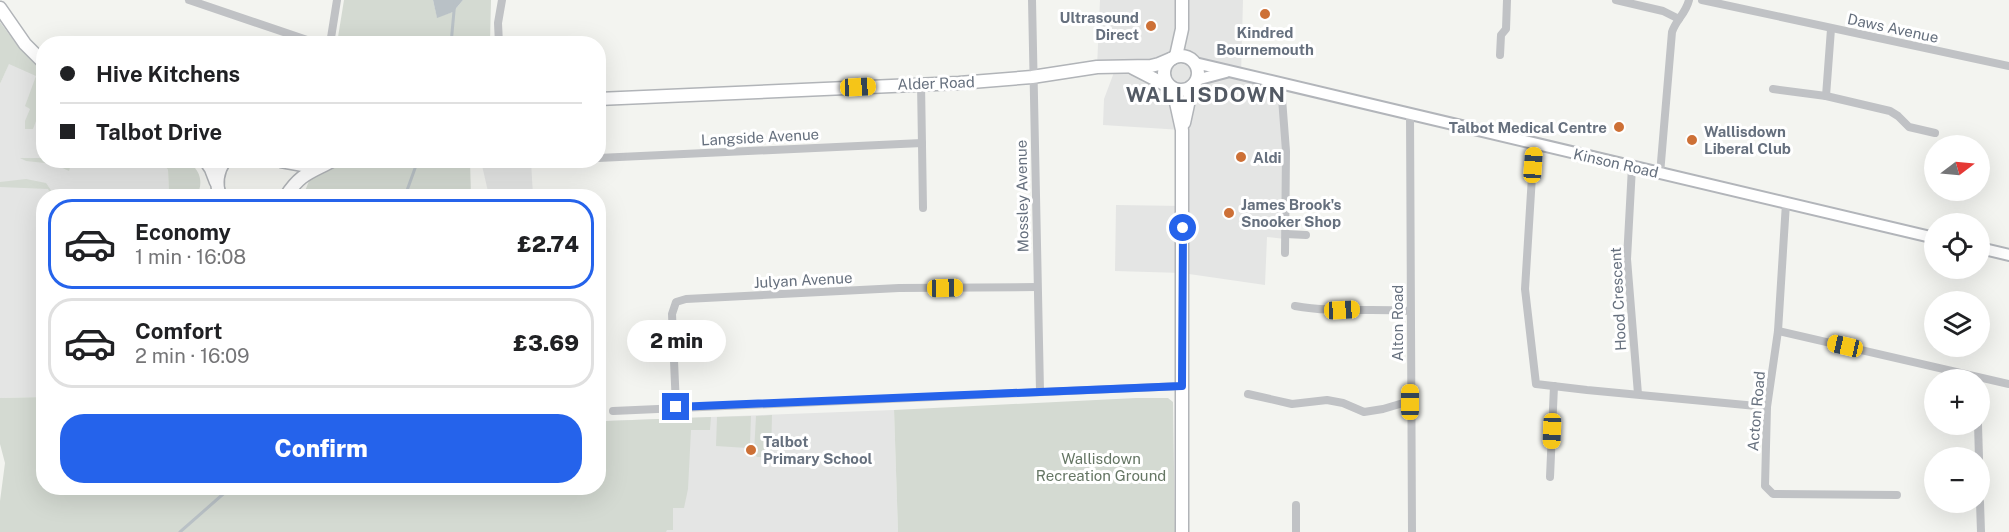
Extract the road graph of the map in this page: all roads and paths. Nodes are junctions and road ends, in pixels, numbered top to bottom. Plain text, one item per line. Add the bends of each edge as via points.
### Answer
1 (189, 0) edge
2 (337, 0) edge
3 (502, 0) edge
4 (1032, 0) edge
5 (1182, 0) edge
6 (1507, 0) edge
7 (1616, 0) edge
8 (1689, 0) edge
9 (1702, 0) edge
10 (0, 8) edge
11 (1679, 19) junction
12 (1831, 28) junction
13 (1182, 29) junction
14 (295, 36) edge
15 (331, 36) edge
16 (499, 36) edge
17 (36, 55) edge
18 (1500, 55) dead end
19 (1175, 57) junction
20 (1192, 61) junction
21 (1130, 66) junction
22 (2009, 66) edge
23 (1227, 72) junction
24 (1032, 77) junction
25 (921, 83) junction
26 (1194, 83) junction
27 (1281, 85) junction
28 (1171, 88) junction
29 (1773, 89) dead end
30 (1826, 96) junction
31 (606, 99) edge
32 (1410, 115) junction
33 (1182, 130) junction
34 (1935, 133) dead end
35 (922, 143) junction
36 (1534, 144) junction
37 (606, 158) edge
38 (1632, 167) junction
39 (210, 168) edge
40 (220, 168) edge
41 (283, 168) edge
42 (318, 168) edge
43 (1660, 174) junction
44 (217, 183) junction
45 (218, 189) edge
46 (287, 189) edge
47 (290, 189) edge
48 (1786, 202) junction
49 (923, 208) dead end
50 (1286, 234) junction
51 (1306, 235) dead end
52 (1924, 235) edge
53 (1990, 250) edge
54 (1285, 253) dead end
55 (2009, 255) edge
56 (1037, 287) junction
57 (1295, 306) dead end
58 (1410, 311) junction
59 (1778, 331) junction
60 (1937, 369) edge
61 (1990, 381) edge
62 (2009, 384) edge
63 (1182, 386) junction
64 (1554, 386) junction
65 (1040, 391) junction
66 (1248, 394) dead end
67 (1638, 394) junction
68 (1410, 402) junction
69 (1767, 406) junction
70 (676, 407) junction
71 (613, 411) dead end
72 (1551, 477) dead end
73 (1897, 495) dead end
74 (1296, 505) dead end
75 (1980, 513) edge
76 (1182, 532) edge
77 (1296, 532) edge
78 (1412, 532) edge
79 (1981, 532) edge

1 - 14 street
2 - 15 street
3 - 16 street
4 - 24 street, Mossley Avenue
5 - 13 main road
6 - 18 street
7 - 11 street via 1663,11
8 - 11 street
9 - 12 street, Daws Avenue
10 - 17 main road
11 - 43 street via 1672,32
12 - 22 street, Daws Avenue
12 - 30 street
13 - 19 main road
13 - 20 main road
19 - 20 main road
19 - 21 main road, Alder Road via 1160,64
19 - 28 main road via 1164,69 1164,78
20 - 23 street, Kinson Road
20 - 26 main road via 1197,69
21 - 24 main road, Alder Road
21 - 28 main road
23 - 26 street, Kinson Road
23 - 27 street, Kinson Road
24 - 25 main road, Alder Road
24 - 56 street, Mossley Avenue
25 - 31 main road, Alder Road
25 - 35 street
26 - 28 main road via 1183,90
26 - 33 main road
27 - 32 street, Kinson Road
27 - 50 street
28 - 33 main road
29 - 30 street
30 - 34 street via 1890,111 1909,128
32 - 36 street, Kinson Road
32 - 58 street, Alton Road
33 - 63 main road
35 - 37 street, Langside Avenue
35 - 49 street
36 - 38 street, Kinson Road
36 - 64 street via 1525,289 1536,384
38 - 43 street, Kinson Road
38 - 67 street, Hood Crescent via 1627,259
39 - 44 main road
40 - 44 main road
41 - 46 main road via 288,178
42 - 47 main road via 296,180
43 - 48 street, Kinson Road
44 - 45 main road
48 - 52 street, Kinson Road
48 - 59 street, Acton Road
50 - 51 street
50 - 54 street
53 - 55 street
56 - 65 street, Mossley Avenue
56 - 70 street, Julyan Avenue via 899,288 676,302 672,314
57 - 58 street
58 - 68 street, Alton Road
59 - 60 street
59 - 69 street, Acton Road
61 - 62 street
63 - 65 street
63 - 76 main road
64 - 67 street
64 - 72 street
65 - 70 street
66 - 68 street via 1292,404 1327,400 1364,412
67 - 69 street
68 - 78 street, Alton Road
69 - 73 street, Acton Road via 1764,471 1769,492
70 - 71 street
74 - 77 street
75 - 79 street

